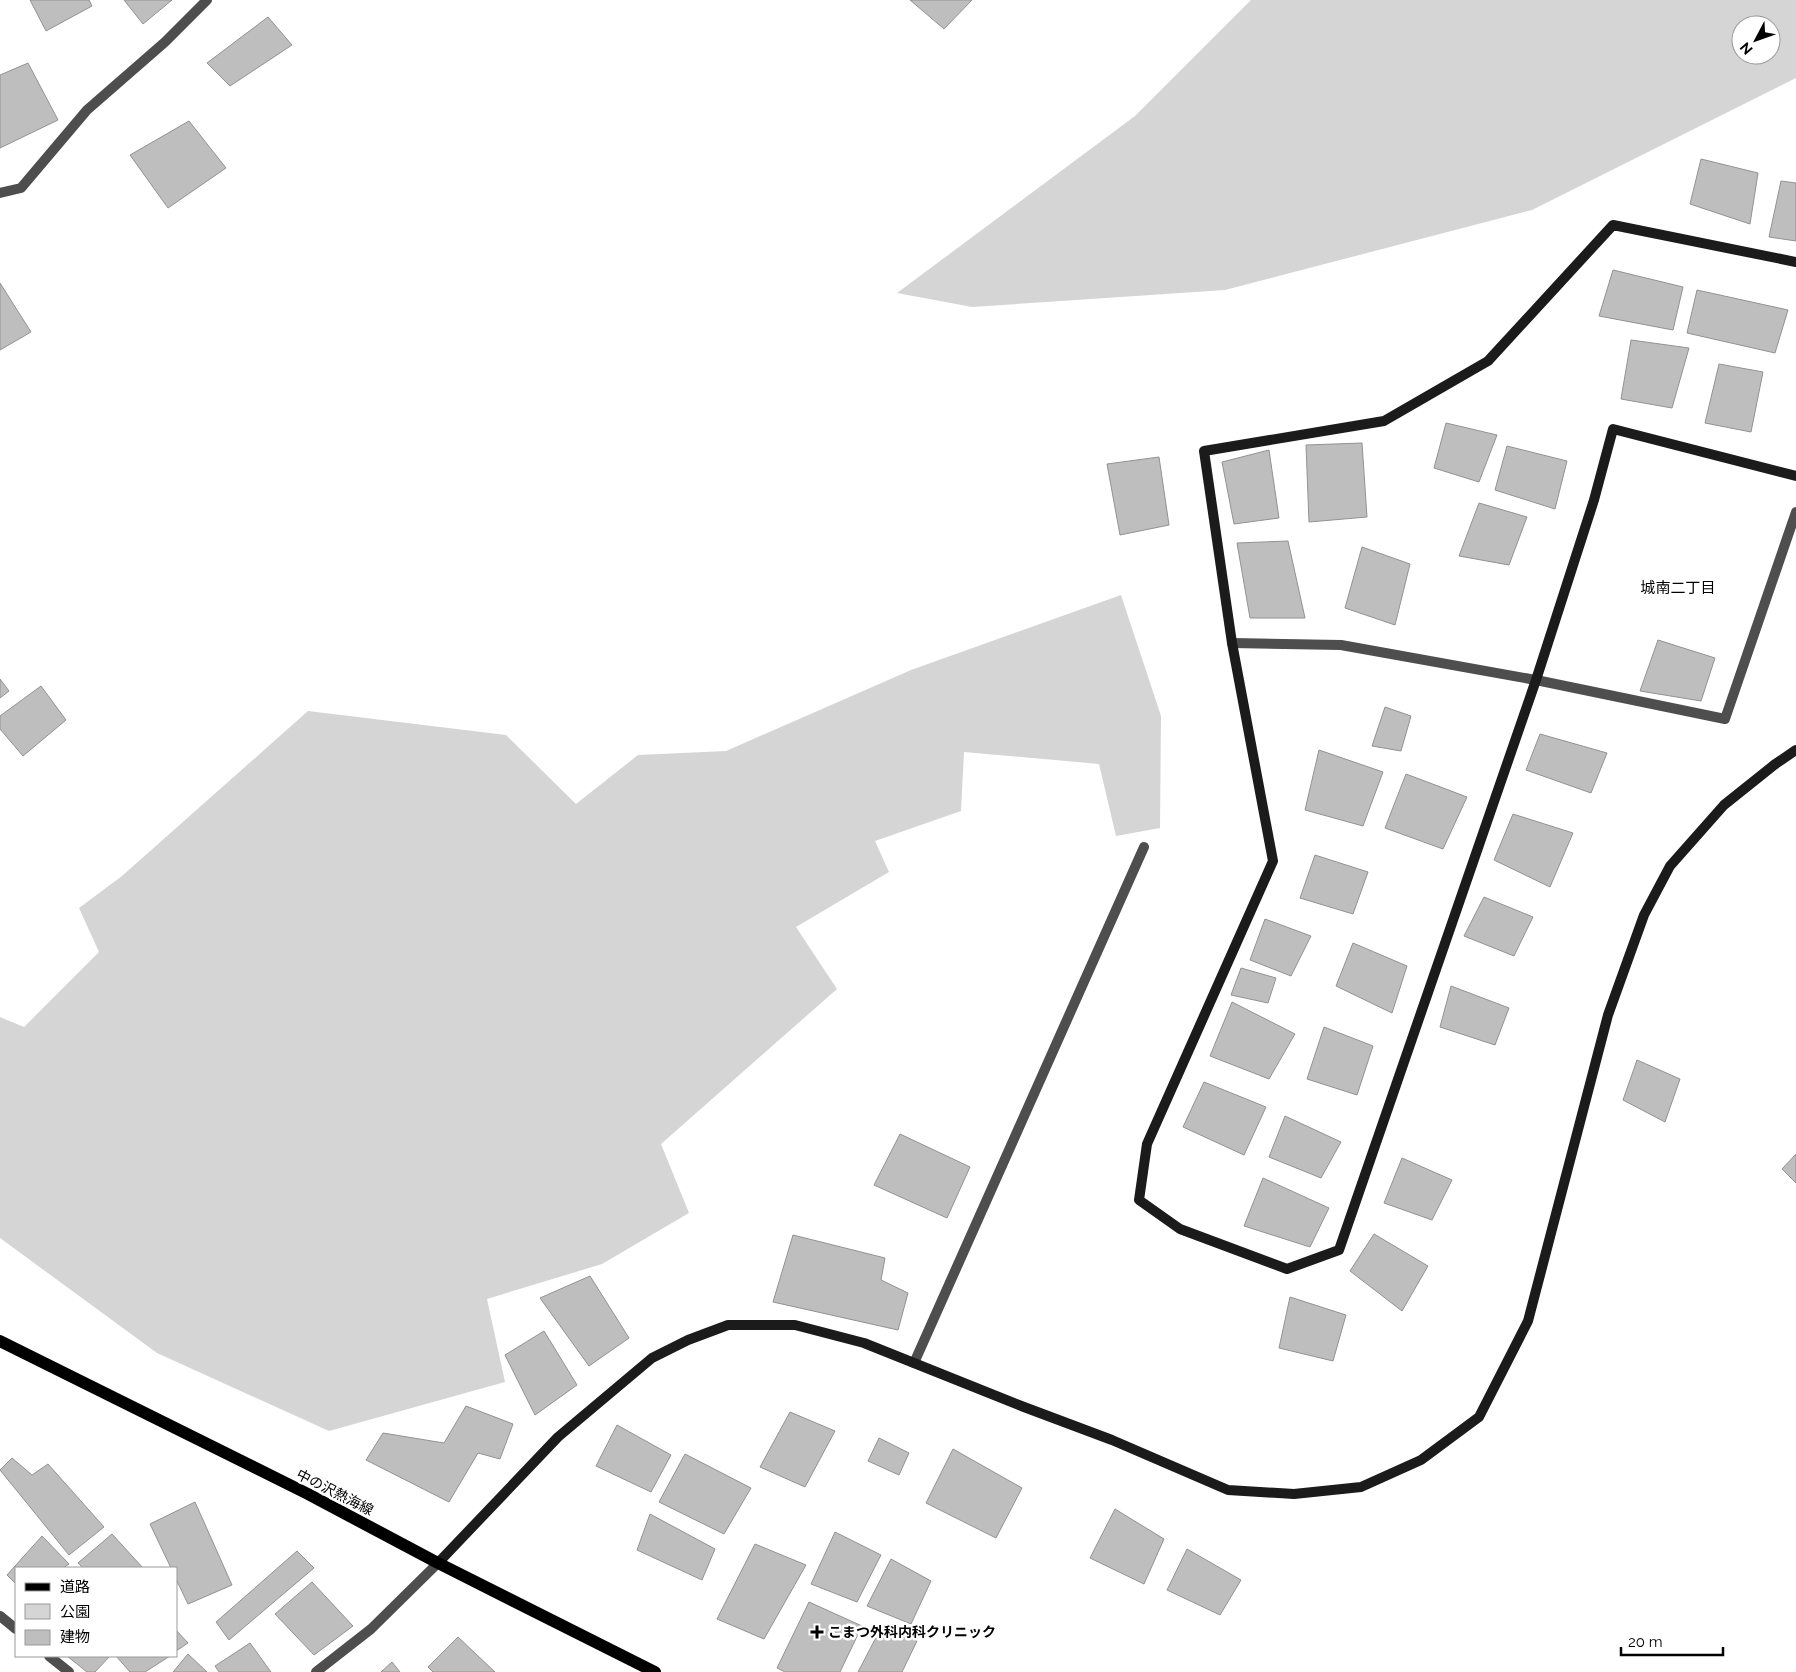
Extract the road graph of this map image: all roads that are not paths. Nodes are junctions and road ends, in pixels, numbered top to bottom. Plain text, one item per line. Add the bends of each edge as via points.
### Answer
1 (207, 0) edge
2 (0, 193) edge
3 (1796, 262) edge
4 (1796, 476) edge
5 (1796, 512) edge
6 (1232, 643) junction
7 (1536, 680) junction
8 (1796, 750) edge
9 (1144, 847) dead end
10 (0, 1341) edge
11 (914, 1363) junction
12 (438, 1563) junction
13 (0, 1616) edge
14 (15, 1628) edge
15 (50, 1657) edge
16 (69, 1672) edge
17 (316, 1672) edge
18 (655, 1672) edge

1 - 2 street via 165,42 87,110 22,188
3 - 6 street via 1612,225 1488,361 1384,421 1204,451
4 - 7 street via 1612,429 1594,500
5 - 7 street via 1725,718
6 - 7 street via 1341,646
6 - 7 street via 1273,861 1147,1144 1139,1200 1180,1229 1287,1270 1339,1250
8 - 11 street via 1724,806 1670,866 1644,915 1608,1015 1528,1321 1479,1417 1421,1460 1361,1487 1294,1494 1228,1490 1112,1440
9 - 11 street
10 - 12 main road, 中の沢熱海線 via 308,1494
11 - 12 street via 864,1343 795,1325 728,1325 688,1340 652,1358 558,1437
12 - 17 street via 371,1628
12 - 18 main road, 中の沢熱海線
13 - 14 street
15 - 16 street

